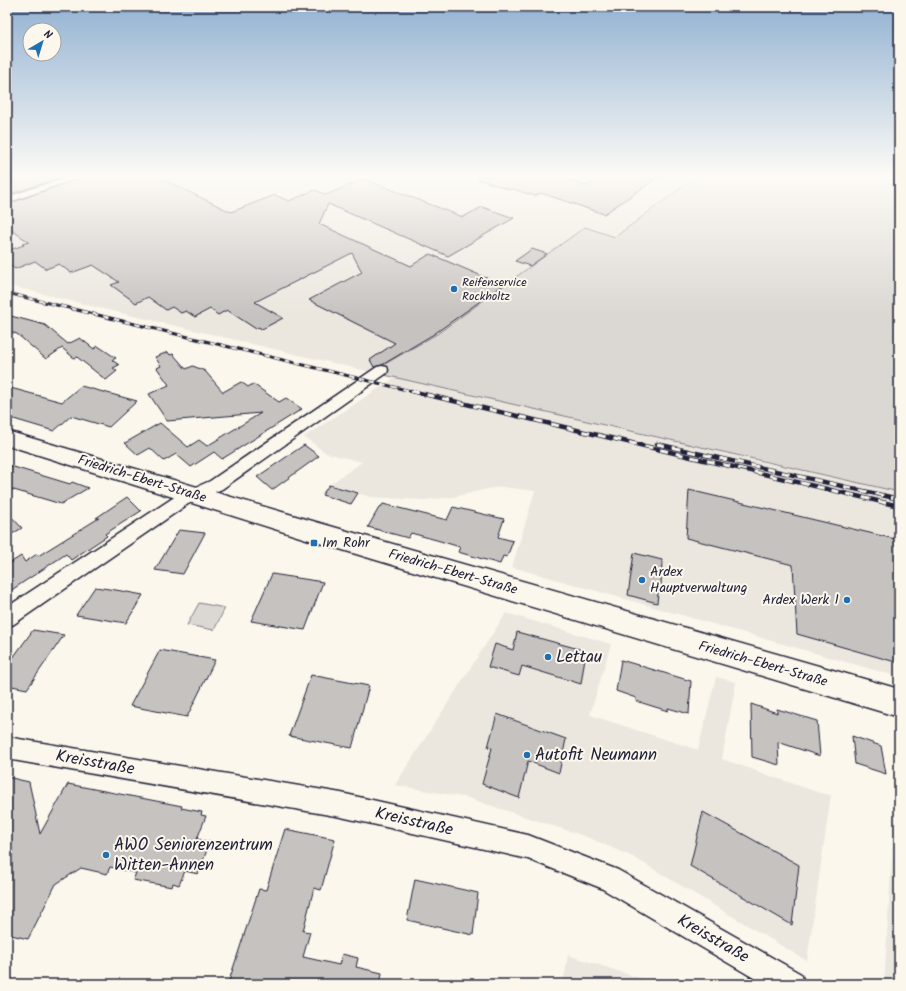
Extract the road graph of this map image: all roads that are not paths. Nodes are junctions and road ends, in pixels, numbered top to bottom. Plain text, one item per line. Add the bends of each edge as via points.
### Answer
1 (382, 370) dead end
2 (7, 438) edge
3 (195, 496) junction
4 (7, 618) edge
5 (899, 703) edge
6 (7, 748) edge
7 (791, 984) edge

1 - 3 street via 216,485
2 - 3 street, Friedrich-Ebert-Straße
3 - 4 street via 182,500
3 - 5 street, Friedrich-Ebert-Straße
6 - 7 street, Kreisstraße via 341,806 528,847 609,878

